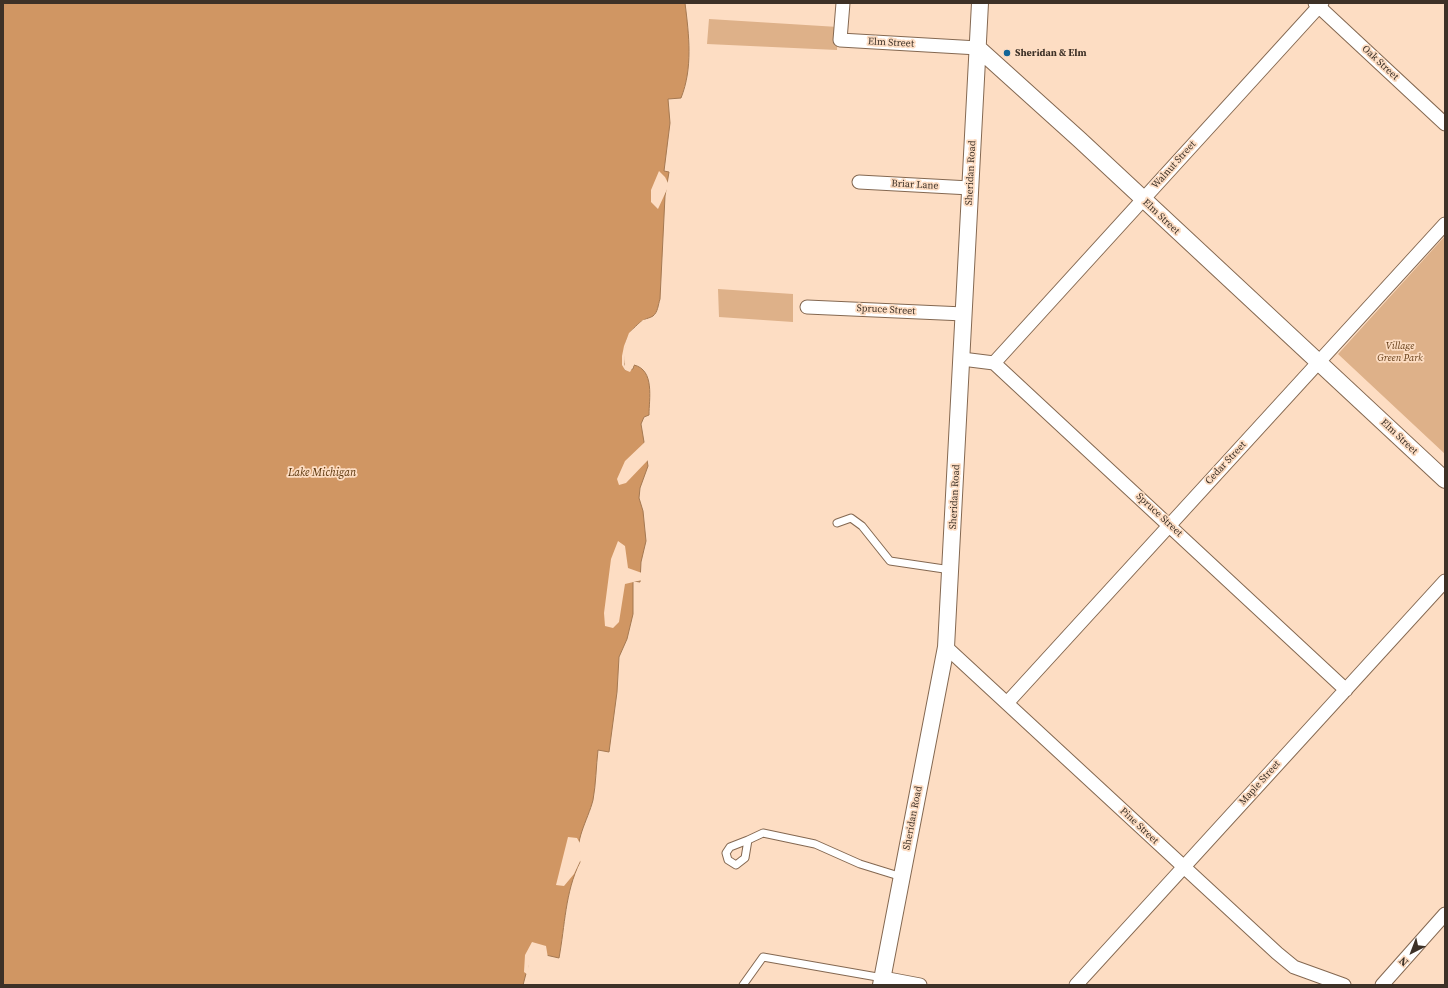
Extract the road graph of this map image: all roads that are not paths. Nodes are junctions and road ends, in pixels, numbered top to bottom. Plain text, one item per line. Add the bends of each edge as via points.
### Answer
1 (843, 3) edge
2 (980, 3) edge
3 (1318, 4) edge
4 (978, 48) junction
5 (1445, 124) edge
6 (860, 182) dead end
7 (970, 188) junction
8 (1142, 199) junction
9 (1445, 224) edge
10 (808, 306) dead end
11 (964, 314) junction
12 (962, 359) junction
13 (994, 363) junction
14 (1319, 363) junction
15 (1445, 480) edge
16 (837, 523) dead end
17 (1169, 524) junction
18 (951, 570) junction
19 (1445, 581) edge
20 (946, 647) junction
21 (1346, 690) junction
22 (1007, 703) junction
23 (748, 840) dead end
24 (1183, 867) junction
25 (902, 877) junction
26 (1445, 914) edge
27 (882, 981) edge
28 (743, 985) edge
29 (920, 985) edge
30 (1076, 985) edge
31 (1344, 985) edge
32 (1382, 985) edge

1 - 4 street, Elm Street via 840,40
2 - 4 street, Sheridan Road
3 - 5 street, Oak Street
3 - 8 street, Walnut Street
4 - 7 street, Sheridan Road
4 - 8 street, Elm Street
6 - 7 street, Briar Lane
7 - 11 street, Sheridan Road
8 - 13 street, Walnut Street
8 - 14 street, Elm Street
9 - 14 street, Cedar Street
10 - 11 street, Spruce Street
11 - 12 street, Sheridan Road
12 - 13 street
12 - 18 street, Sheridan Road
13 - 17 street, Spruce Street
14 - 15 street, Elm Street
14 - 17 street, Cedar Street
16 - 18 lane via 851,518 862,526 890,561
17 - 21 street, Spruce Street
17 - 22 street, Cedar Street
18 - 20 street, Sheridan Road
19 - 21 street, Maple Street
20 - 22 street, Pine Street
20 - 25 street, Sheridan Road
21 - 24 street, Maple Street
22 - 24 street, Pine Street
23 - 25 lane via 763,833 815,844 860,864
24 - 30 street, Maple Street
24 - 31 street, Pine Street via 1294,967
25 - 27 street, Sheridan Road
26 - 32 street
27 - 28 lane via 763,957
27 - 29 street

